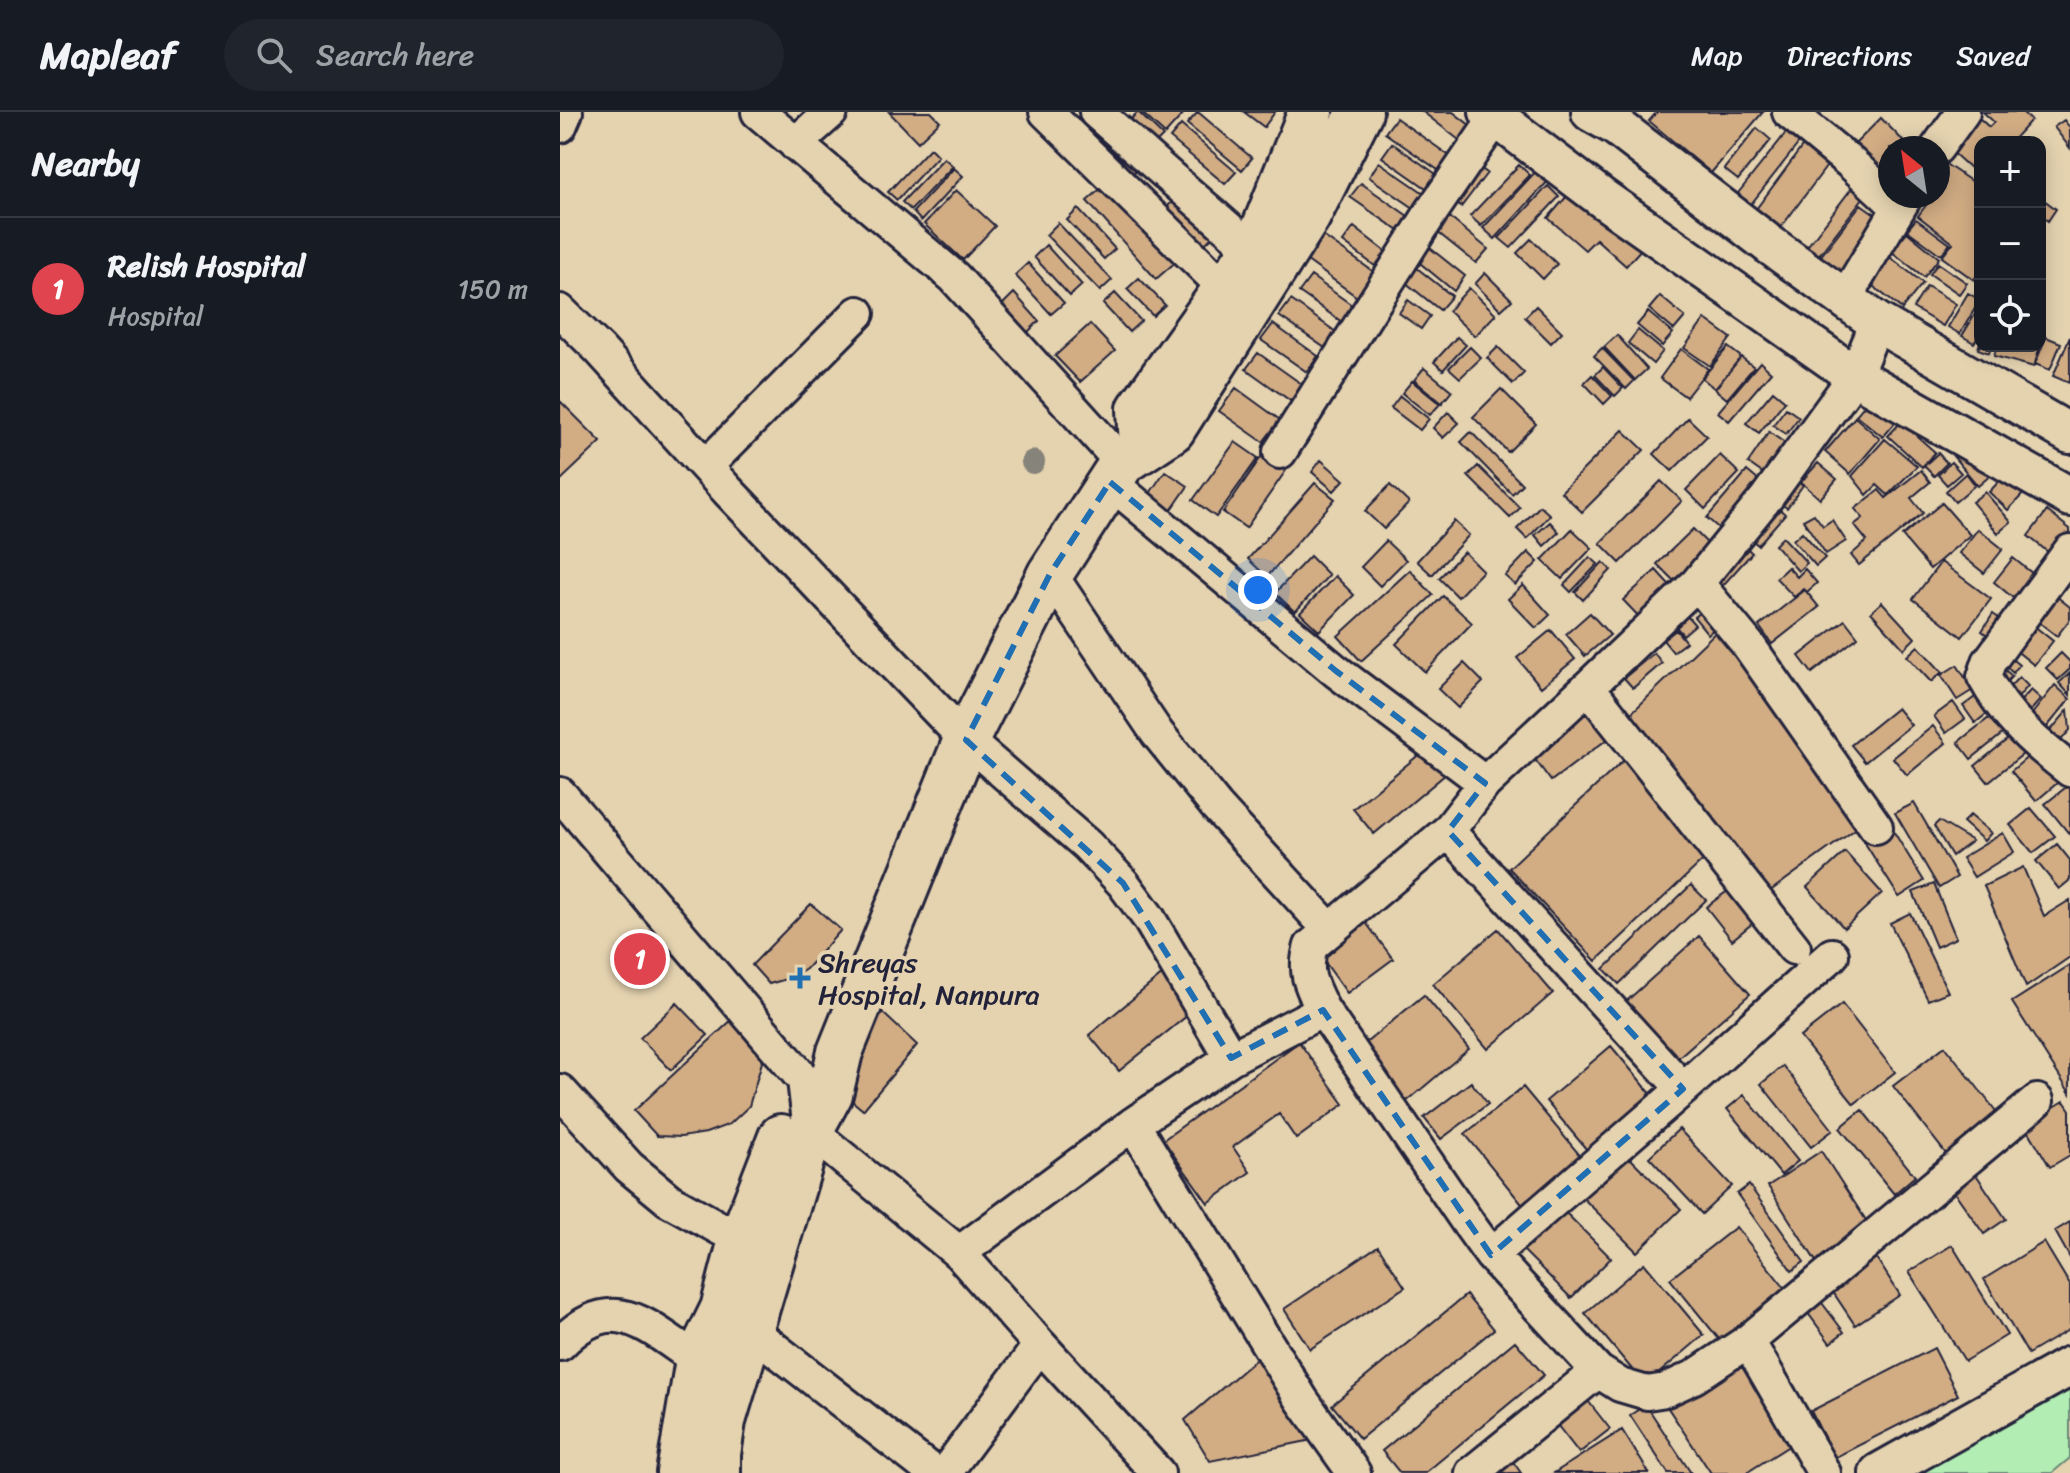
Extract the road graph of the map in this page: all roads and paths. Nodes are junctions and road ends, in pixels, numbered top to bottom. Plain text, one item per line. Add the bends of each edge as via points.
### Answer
1 (566, 112) edge
2 (758, 112) edge
3 (831, 112) edge
4 (1046, 112) edge
5 (1096, 112) edge
6 (1311, 112) edge
7 (1360, 112) edge
8 (1591, 112) edge
9 (1963, 112) edge
10 (1493, 114) edge
11 (1796, 115) edge
12 (560, 126) edge
13 (1946, 136) edge
14 (795, 144) junction
15 (1878, 183) edge
16 (1899, 208) edge
17 (1253, 250) junction
18 (1226, 289) junction
19 (1845, 298) junction
20 (560, 311) edge
21 (858, 313) dead end
22 (1877, 322) junction
23 (1855, 376) junction
24 (2070, 434) edge
25 (1280, 452) dead end
26 (1125, 465) junction
27 (706, 466) junction
28 (2070, 497) edge
29 (2070, 551) edge
30 (1050, 574) junction
31 (1697, 583) junction
32 (1588, 687) junction
33 (966, 740) junction
34 (2070, 770) edge
35 (1485, 783) junction
36 (560, 794) edge
37 (1876, 827) dead end
38 (1448, 831) junction
39 (1329, 929) junction
40 (1794, 948) dead end
41 (1832, 955) dead end
42 (1323, 1010) junction
43 (840, 1052) junction
44 (1231, 1058) junction
45 (804, 1080) junction
46 (1683, 1089) junction
47 (560, 1091) edge
48 (2037, 1101) dead end
49 (1133, 1124) junction
50 (810, 1131) junction
51 (741, 1240) junction
52 (959, 1253) junction
53 (1491, 1255) junction
54 (737, 1320) junction
55 (1748, 1341) junction
56 (560, 1344) edge
57 (1040, 1345) junction
58 (698, 1360) junction
59 (2070, 1366) edge
60 (1598, 1371) junction
61 (679, 1473) edge
62 (718, 1473) edge
63 (934, 1473) edge
64 (945, 1473) edge
65 (1158, 1473) edge
66 (1354, 1473) edge
67 (1472, 1473) edge
68 (1824, 1473) edge
69 (1879, 1473) edge

1 - 12 street
2 - 14 street
3 - 14 street
4 - 18 street
5 - 17 street
6 - 17 main road
7 - 26 main road via 1308,216 1172,430
8 - 19 street
9 - 13 street
10 - 23 street via 1602,198
10 - 25 street
11 - 15 street
14 - 26 street via 954,277
16 - 19 street
17 - 18 main road
18 - 26 main road via 1140,409
19 - 22 street
20 - 27 street
21 - 27 street
22 - 23 street
22 - 24 street
23 - 28 street
23 - 31 street
26 - 30 main road
26 - 35 street via 1336,671
27 - 33 street
29 - 34 street via 1989,662 1984,677 2028,738
30 - 33 main road
30 - 39 street via 1166,743
31 - 32 street
31 - 37 street via 1749,646
32 - 35 street
32 - 40 street
33 - 43 main road
33 - 44 street via 1123,883
35 - 38 street
36 - 45 street
38 - 39 street
38 - 46 street
39 - 42 street via 1311,946 1305,963
41 - 46 street
42 - 44 street
42 - 53 street
43 - 45 main road
43 - 50 main road via 830,1094
44 - 49 street
45 - 50 street
45 - 51 main road
46 - 53 street
47 - 51 street via 629,1167 669,1200
48 - 55 street
49 - 52 street
49 - 66 street via 1302,1400
50 - 52 street
50 - 54 main road
51 - 54 main road
52 - 57 street
53 - 60 street
54 - 58 main road
54 - 62 main road
54 - 63 street
55 - 60 street via 1666,1390 1647,1393
55 - 68 street
56 - 58 street via 587,1322 608,1315 634,1318
57 - 64 street
57 - 65 street
58 - 61 main road
59 - 69 street
60 - 67 street

